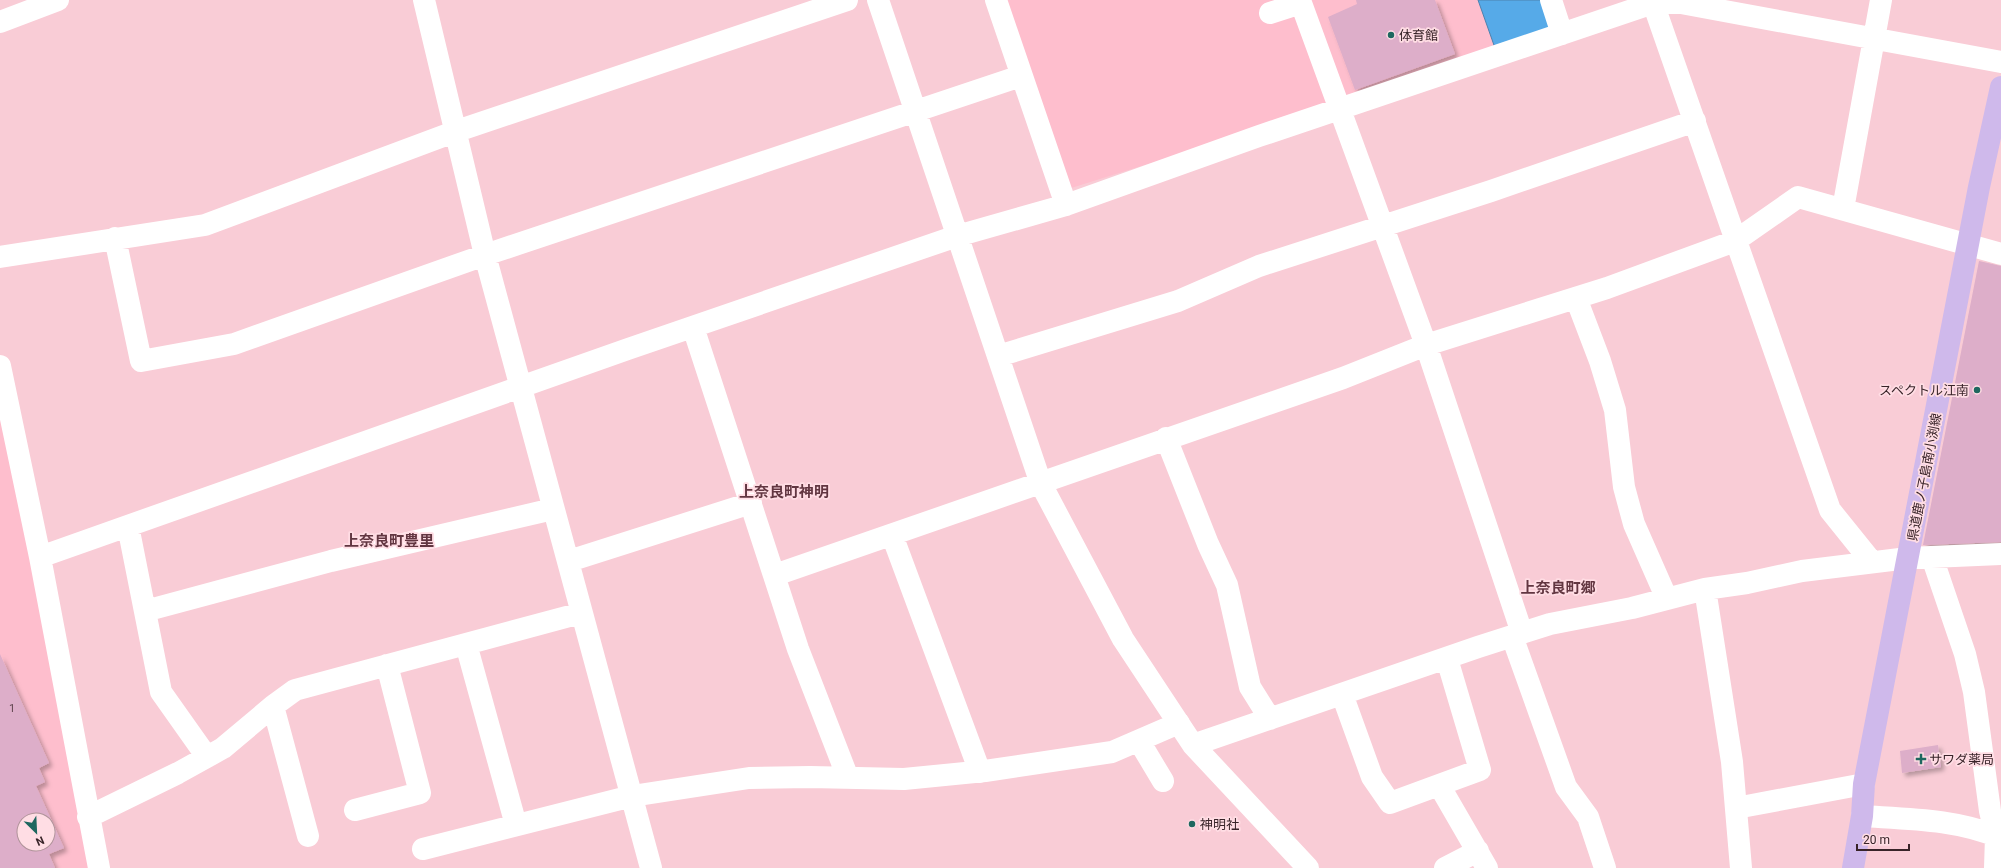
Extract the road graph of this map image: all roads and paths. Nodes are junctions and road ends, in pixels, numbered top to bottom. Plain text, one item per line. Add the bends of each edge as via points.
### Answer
1 (58, 0) edge
2 (424, 0) edge
3 (847, 0) edge
4 (878, 0) edge
5 (996, 0) edge
6 (1551, 0) edge
7 (1881, 0) edge
8 (1652, 2) edge
9 (1270, 13) dead end
10 (0, 22) edge
11 (1562, 34) junction
12 (1873, 38) junction
13 (2001, 62) edge
14 (1021, 76) junction
15 (2001, 87) edge
16 (1340, 108) junction
17 (915, 112) junction
18 (1695, 121) junction
19 (454, 132) junction
20 (1066, 205) junction
21 (1843, 209) junction
22 (1384, 226) junction
23 (957, 236) junction
24 (115, 238) junction
25 (1735, 241) junction
26 (1969, 244) junction
27 (2001, 254) edge
28 (485, 255) junction
29 (0, 257) edge
30 (1576, 298) junction
31 (693, 327) junction
32 (1426, 345) junction
33 (998, 356) junction
34 (0, 366) edge
35 (519, 387) junction
36 (1166, 438) junction
37 (1041, 484) junction
38 (751, 502) junction
39 (553, 509) junction
40 (128, 526) junction
41 (892, 535) junction
42 (2001, 554) edge
43 (40, 557) junction
44 (1932, 557) junction
45 (1908, 558) junction
46 (569, 560) junction
47 (1871, 561) junction
48 (775, 575) junction
49 (1704, 589) junction
50 (1667, 599) junction
51 (145, 611) junction
52 (581, 613) junction
53 (1517, 634) junction
54 (466, 644) junction
55 (1447, 658) junction
56 (387, 665) junction
57 (1342, 694) junction
58 (273, 706) junction
59 (1270, 719) junction
60 (1179, 723) junction
61 (1139, 741) junction
62 (1194, 745) junction
63 (207, 757) junction
64 (980, 772) junction
65 (848, 778) junction
66 (1163, 781) dead end
67 (1864, 784) junction
68 (1439, 785) junction
69 (632, 796) junction
70 (1736, 808) junction
71 (355, 810) dead end
72 (1862, 816) junction
73 (88, 817) junction
74 (516, 826) junction
75 (308, 836) dead end
76 (1999, 837) edge
77 (423, 848) dead end
78 (1483, 860) edge
79 (99, 868) edge
80 (652, 868) edge
81 (1308, 868) edge
82 (1445, 868) edge
83 (1605, 868) edge
84 (1740, 868) edge
85 (1853, 868) edge
86 (1994, 868) edge

1 - 10 street
2 - 19 street
3 - 19 street
4 - 17 street
5 - 14 street
6 - 11 street
7 - 12 street
8 - 11 street
8 - 12 street via 1681,3
8 - 18 street
9 - 16 street via 1301,3
11 - 16 street
12 - 13 street
12 - 21 street
14 - 17 street
14 - 20 street
15 - 26 main road, 県道鹿ノ子島南小渕線
16 - 20 street
16 - 22 street
17 - 23 street
17 - 28 street
18 - 22 street
18 - 25 street
19 - 24 street via 204,225
19 - 28 street
20 - 23 street
21 - 25 street via 1798,197
21 - 26 street
22 - 32 street
22 - 33 street via 1259,266 1178,301
23 - 31 street
23 - 33 street
24 - 28 street via 142,361 234,344
24 - 29 street
25 - 30 street
25 - 47 street via 1830,510
26 - 27 street
26 - 45 main road, 県道鹿ノ子島南小渕線
28 - 35 street
30 - 32 street
30 - 50 street via 1615,410 1624,487 1634,524
31 - 35 street
31 - 38 street
32 - 36 street via 1343,378
32 - 53 street
33 - 37 street
34 - 43 street
35 - 39 street
35 - 40 street
36 - 37 street
36 - 59 street via 1227,585 1250,687
37 - 41 street
37 - 60 street via 1123,639
38 - 46 street
38 - 48 street
39 - 46 street
39 - 51 street via 331,561
40 - 43 street
40 - 51 street
41 - 48 street
41 - 64 street
42 - 44 street
43 - 73 street
44 - 45 street
44 - 76 street via 1965,654 1974,692 1990,811
45 - 47 street
45 - 67 main road, 県道鹿ノ子島南小渕線
46 - 52 street
47 - 49 street
48 - 65 street via 798,649
49 - 50 street
49 - 70 street via 1732,762
50 - 53 street via 1550,624
51 - 63 street via 161,692
52 - 54 street
52 - 69 street
53 - 55 street
53 - 83 street via 1566,787 1588,817
54 - 56 street
54 - 74 street
55 - 57 street
55 - 68 street via 1480,770
56 - 58 street via 295,690
56 - 71 street via 420,792
57 - 59 street
57 - 68 street via 1372,777 1390,803
58 - 63 street via 223,748
58 - 75 street
59 - 62 street
60 - 61 street
60 - 62 street
61 - 64 street via 1112,752
61 - 66 street
62 - 81 street
63 - 73 street
64 - 65 street via 904,779
65 - 69 street via 749,778
67 - 70 street
67 - 72 main road, 県道鹿ノ子島南小渕線
68 - 78 street
69 - 74 street
69 - 80 street
70 - 84 street
72 - 76 street via 1964,826
72 - 85 main road, 県道鹿ノ子島南小渕線
73 - 79 street
74 - 77 street
76 - 86 street
78 - 82 street

